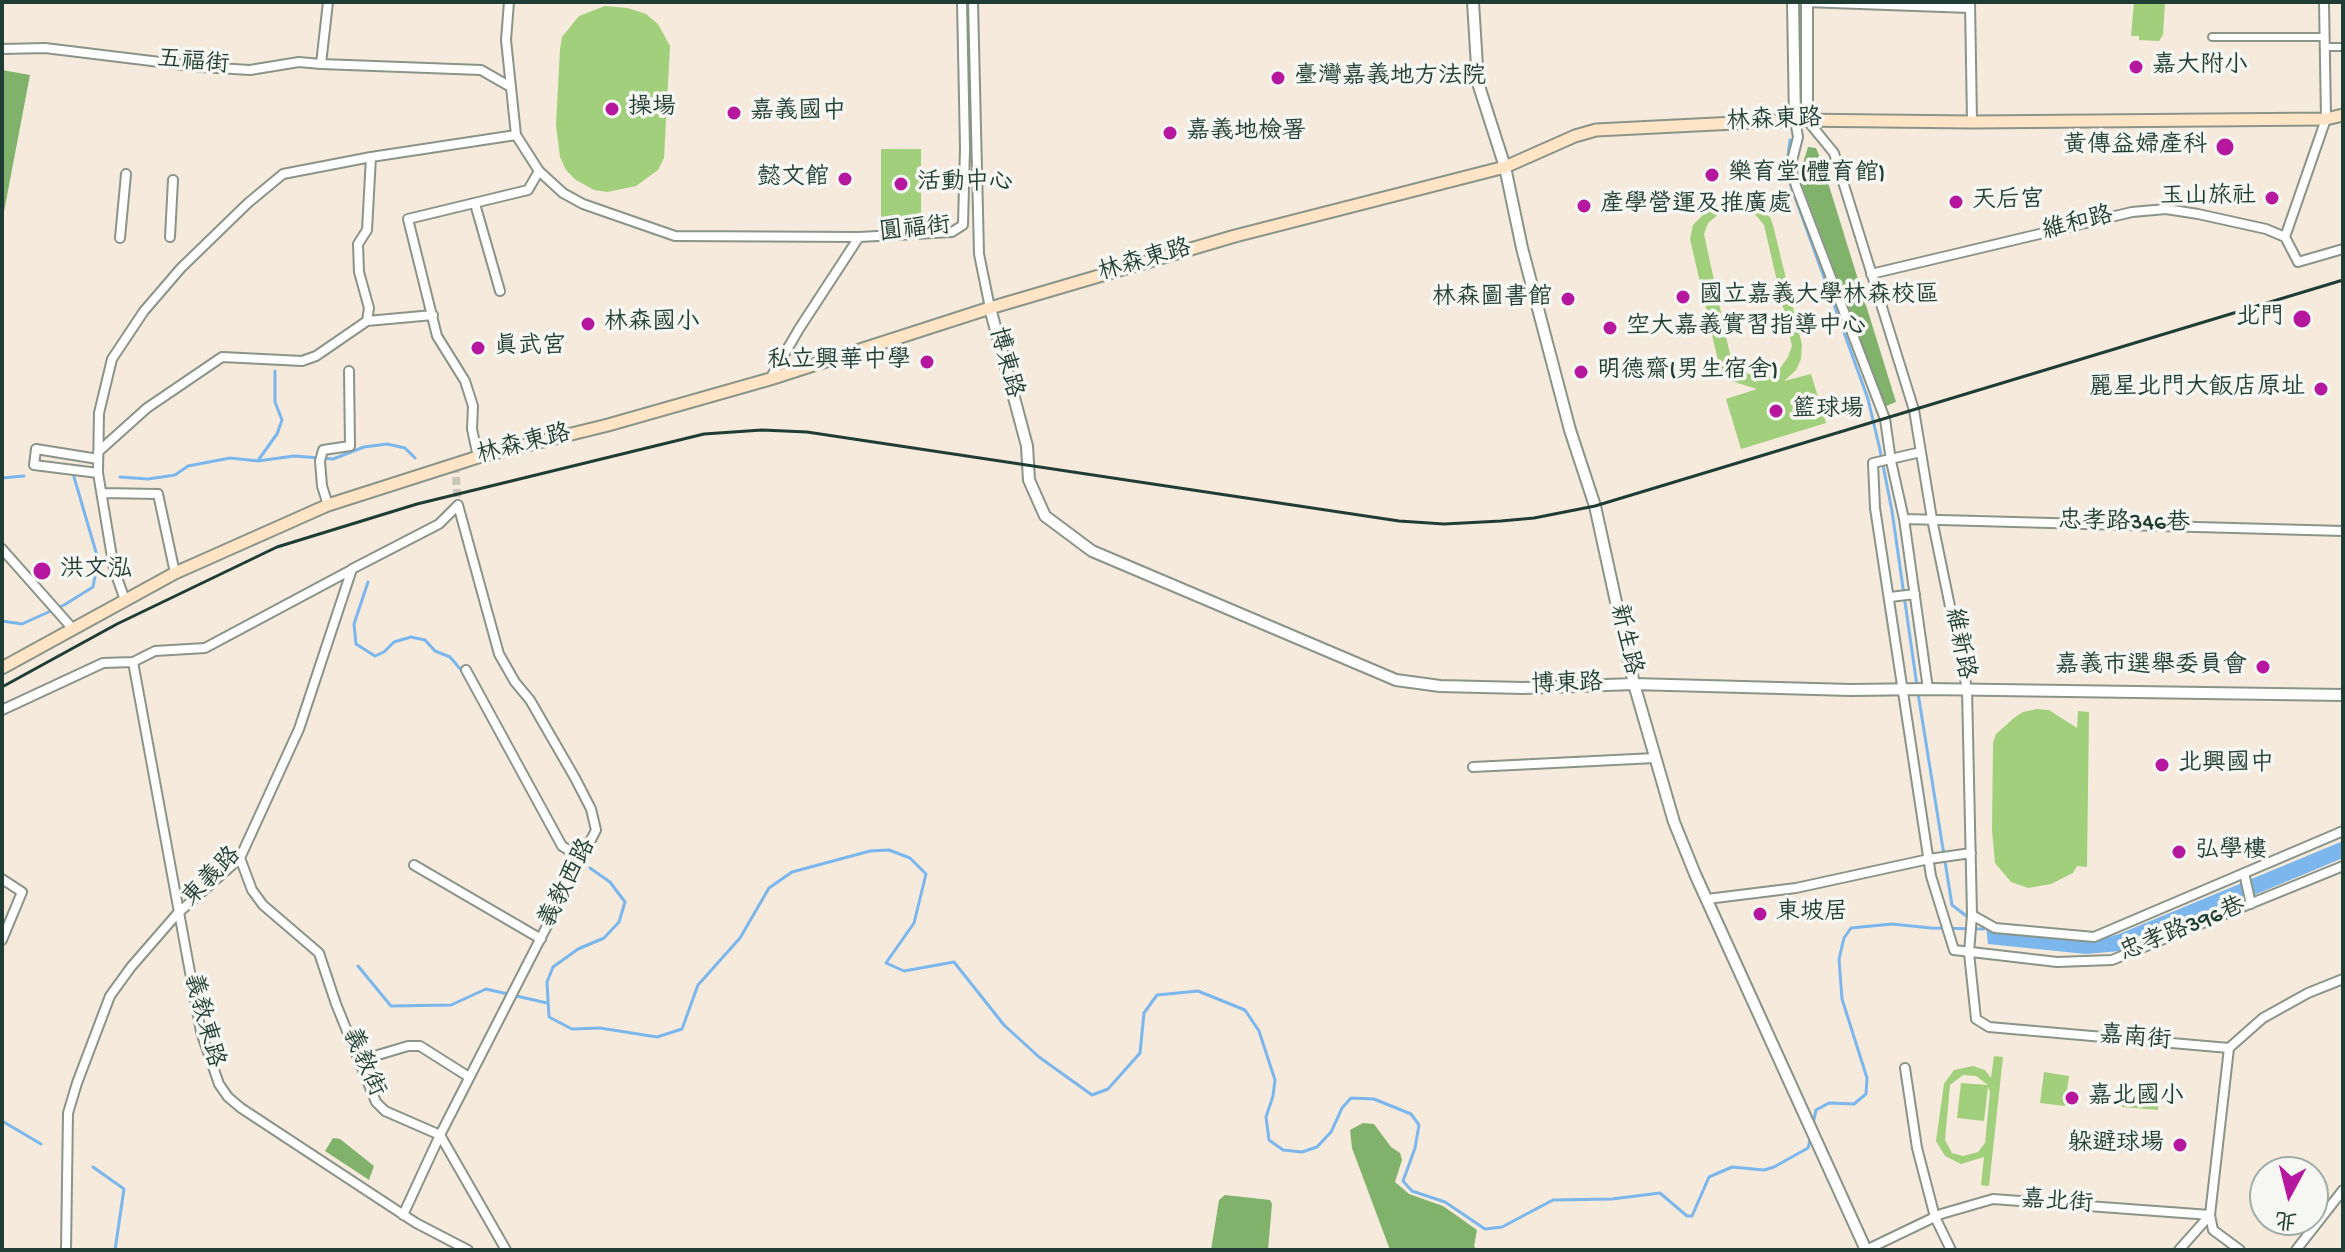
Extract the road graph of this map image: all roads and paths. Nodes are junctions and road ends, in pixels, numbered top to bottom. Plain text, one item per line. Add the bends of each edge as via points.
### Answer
1 (328, 2) edge
2 (509, 2) edge
3 (962, 2) edge
4 (973, 2) edge
5 (1473, 2) edge
6 (1793, 2) edge
7 (1806, 2) edge
8 (2324, 2) edge
9 (1970, 5) edge
10 (2212, 37) dead end
11 (2325, 37) junction
12 (2325, 47) junction
13 (2343, 47) edge
14 (2, 49) edge
15 (321, 64) junction
16 (509, 86) junction
17 (2343, 115) edge
18 (2326, 119) junction
19 (1801, 120) junction
20 (1972, 122) junction
21 (516, 135) junction
22 (371, 157) junction
23 (1505, 167) junction
24 (539, 171) junction
25 (126, 174) dead end
26 (173, 180) dead end
27 (475, 204) junction
28 (170, 237) dead end
29 (859, 237) junction
30 (2285, 237) junction
31 (120, 238) dead end
32 (2343, 249) edge
33 (1871, 274) junction
34 (500, 291) dead end
35 (990, 308) junction
36 (433, 315) junction
37 (367, 321) junction
38 (349, 371) dead end
39 (770, 379) junction
40 (1921, 452) junction
41 (98, 456) junction
42 (478, 457) junction
43 (1891, 461) junction
44 (98, 473) junction
45 (102, 493) junction
46 (328, 505) junction
47 (1904, 519) junction
48 (1932, 519) junction
49 (2343, 531) edge
50 (2, 549) edge
51 (352, 569) junction
52 (175, 573) junction
53 (1915, 594) junction
54 (1890, 597) junction
55 (125, 600) junction
56 (73, 629) junction
57 (133, 662) junction
58 (2, 668) edge
59 (466, 670) dead end
60 (1634, 684) junction
61 (1905, 689) junction
62 (1928, 689) junction
63 (1967, 689) junction
64 (2343, 695) edge
65 (2, 710) edge
66 (1655, 758) junction
67 (1473, 767) dead end
68 (2343, 831) edge
69 (1971, 853) junction
70 (240, 858) junction
71 (582, 858) junction
72 (1929, 859) junction
73 (414, 865) dead end
74 (2343, 866) edge
75 (2244, 873) junction
76 (2, 879) edge
77 (1707, 899) junction
78 (2251, 904) junction
79 (177, 914) junction
80 (1972, 915) junction
81 (3, 935) edge
82 (541, 939) junction
83 (1969, 953) junction
84 (2343, 979) edge
85 (2229, 1048) junction
86 (361, 1060) junction
87 (1905, 1068) dead end
88 (469, 1077) junction
89 (440, 1135) junction
90 (2343, 1190) edge
91 (403, 1215) junction
92 (2210, 1215) junction
93 (1935, 1217) junction
94 (66, 1250) edge
95 (468, 1250) edge
96 (506, 1250) edge
97 (1866, 1250) edge
98 (1951, 1250) edge
99 (2179, 1250) edge
100 (2240, 1250) edge
101 (2296, 1250) edge

1 - 15 street
2 - 16 street
3 - 29 street, 圓福街 via 963,225 952,232
4 - 35 street, 圓福街 via 979,254
5 - 23 street, 新生路 via 1478,83
6 - 19 street
7 - 9 street
7 - 19 street
8 - 11 street
9 - 20 street
10 - 11 street
11 - 12 street
12 - 13 street
12 - 18 street
14 - 15 street, 五福街 via 45,48 250,70
15 - 16 street, 五福街 via 481,70
16 - 21 street
17 - 18 main road, 林森東路
18 - 20 main road, 林森東路
18 - 30 street
19 - 20 main road, 林森東路
19 - 23 main road, 林森東路 via 1596,130
19 - 33 street, 維新路 via 1834,153
19 - 43 street via 1791,165 1796,186 1885,419
21 - 22 street
21 - 24 street
22 - 37 street via 367,230 358,244
22 - 41 street via 283,174 181,268 112,359 99,413
23 - 35 main road, 林森東路 via 1235,236
23 - 60 street, 新生路 via 1570,430 1595,506
24 - 27 street via 528,190
24 - 29 street via 583,204 675,236
25 - 31 street
26 - 28 street
27 - 34 street
27 - 36 street via 408,219
29 - 39 street, 圓福街
30 - 32 street via 2298,262
30 - 33 street, 維和路 via 2198,214 2166,209 2132,212
33 - 40 street, 維新路 via 1914,410
35 - 39 main road, 林森東路
35 - 60 street, 博東路 via 1027,446 1029,480 1045,516 1092,551 1396,680 1523,688
36 - 37 street
36 - 42 street via 437,336 465,381 473,406
37 - 41 street via 302,361 222,357 147,408
38 - 46 street via 350,446 323,450 320,461
39 - 42 main road, 林森東路
40 - 43 street
40 - 48 street, 維新路
41 - 44 street
41 - 44 street via 36,449 34,465
42 - 46 main road, 林森東路
43 - 47 street
43 - 54 street via 1873,463
44 - 45 street
45 - 52 street via 158,494
45 - 55 street via 114,569
46 - 52 main road, 林森東路
47 - 48 street, 忠孝路346巷
47 - 53 street
48 - 49 street, 忠孝路346巷
48 - 63 street, 維新路
50 - 56 street
51 - 57 street via 205,648 155,651
51 - 70 street, 東義路 via 299,729
51 - 71 street, 義教西路 via 439,524 458,505 499,654 591,809 596,830
52 - 55 main road, 林森東路
53 - 54 street
53 - 62 street
54 - 61 street
55 - 56 main road, 林森東路
56 - 58 main road, 林森東路
57 - 65 street via 103,663
57 - 79 street, 義教東路
59 - 71 street via 562,846
60 - 61 street, 博東路
60 - 66 street, 新生路
61 - 62 street, 博東路
61 - 72 street
62 - 63 street, 博東路
63 - 64 street, 博東路
63 - 69 street, 維新路
66 - 67 street
66 - 77 street, 新生路 via 1677,831
68 - 75 street
69 - 72 street
69 - 80 street, 維新路
70 - 79 street, 東義路
70 - 86 street, 義教街 via 263,905 319,953
71 - 82 street, 義教西路
72 - 77 street via 1796,888
72 - 83 street via 1954,950
73 - 82 street
74 - 78 street, 忠孝路396巷
75 - 78 street
75 - 80 street via 2094,937 1995,928
76 - 81 street via 22,892
77 - 97 street, 新生路
78 - 83 street, 忠孝路396巷 via 2112,960 2057,962
79 - 91 street, 義教東路 via 202,1039 228,1097
79 - 94 street, 東義路 via 110,996 77,1083 68,1113
80 - 83 street, 維新路
82 - 88 street, 義教西路
83 - 85 street, 嘉南街 via 1976,1019 1989,1027
84 - 85 street via 2263,1018
85 - 92 street
86 - 88 street via 420,1046
86 - 89 street, 義教街 via 376,1102 385,1111
87 - 93 street via 1917,1148
88 - 89 street, 義教西路
89 - 91 street, 義教西路
89 - 96 street
90 - 101 street
91 - 95 street, 義教東路
92 - 93 street, 嘉北街 via 1993,1199
92 - 99 street
92 - 100 street via 2213,1230
93 - 97 street, 嘉北街
93 - 98 street

